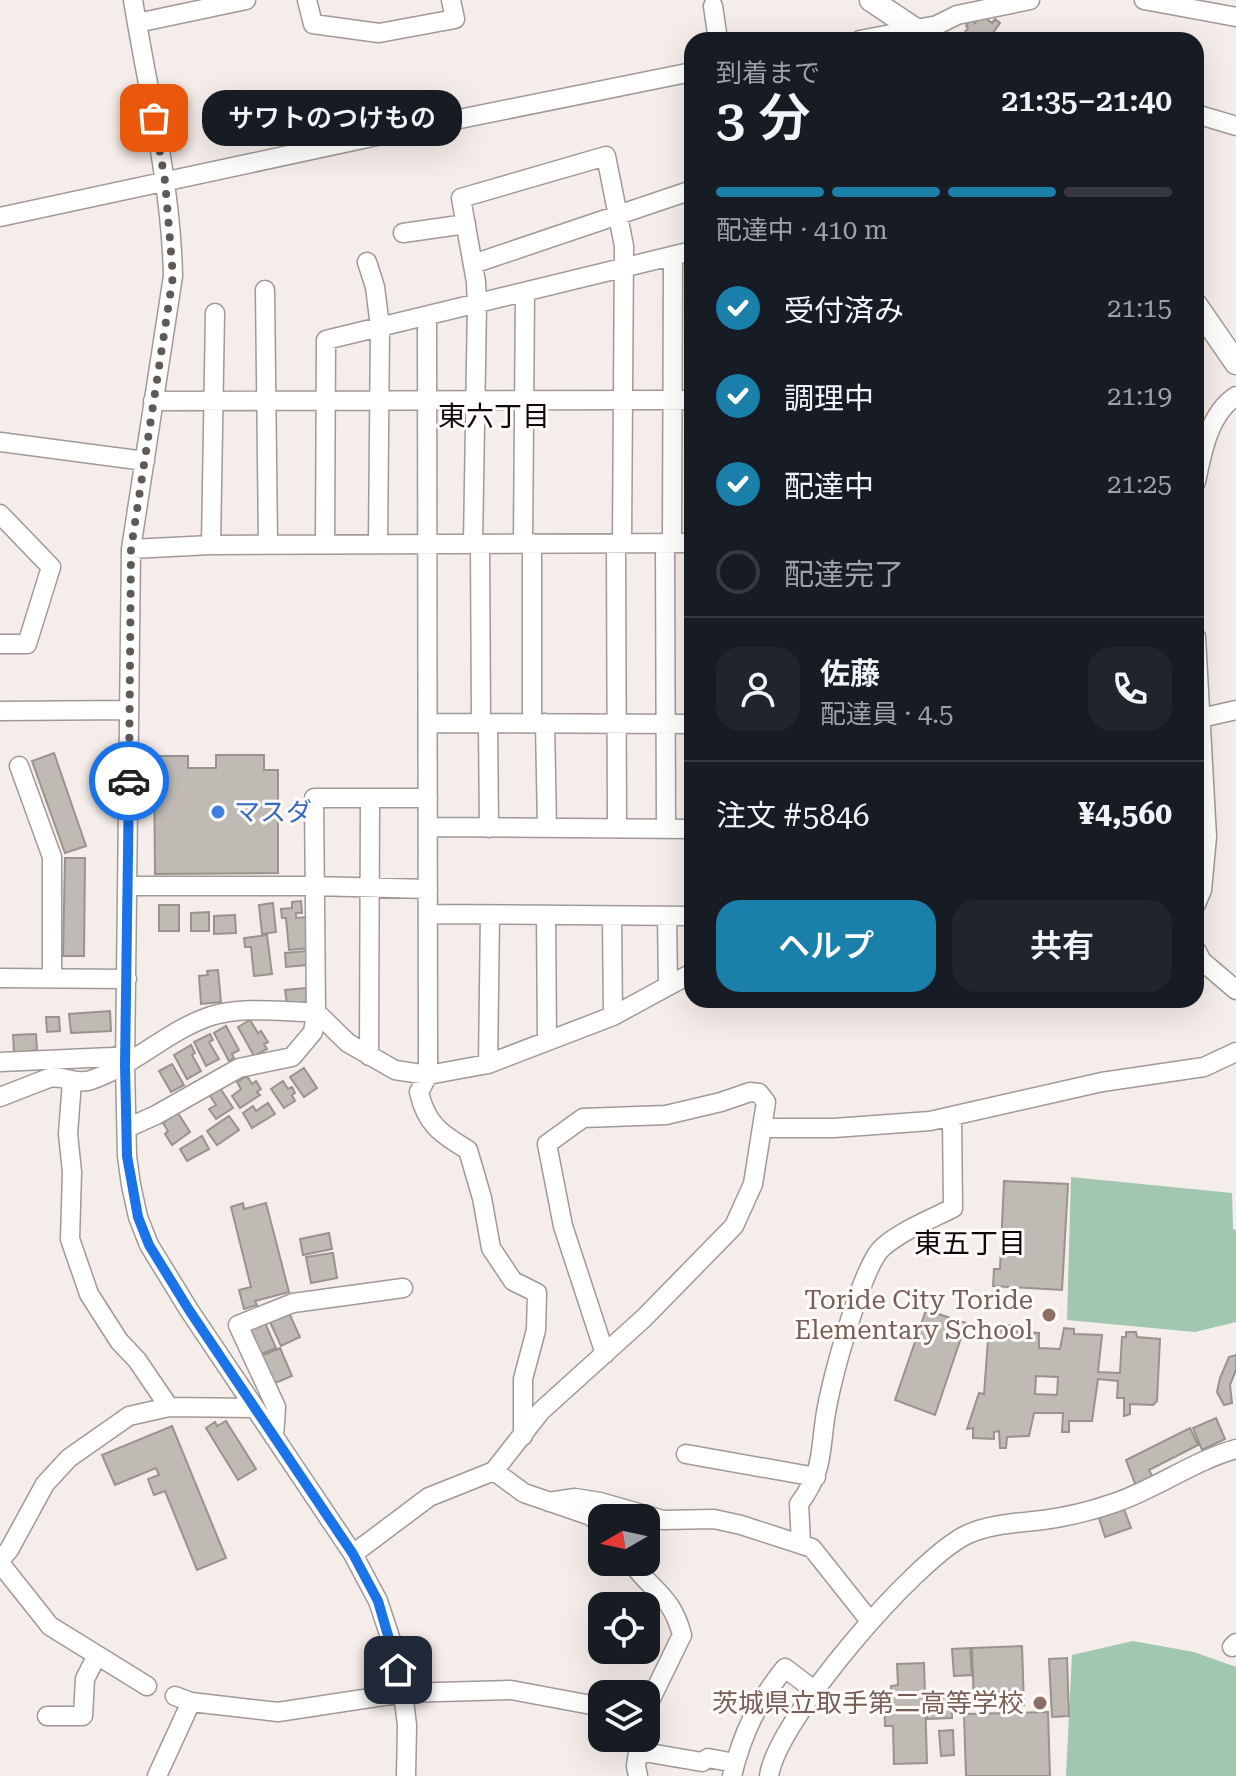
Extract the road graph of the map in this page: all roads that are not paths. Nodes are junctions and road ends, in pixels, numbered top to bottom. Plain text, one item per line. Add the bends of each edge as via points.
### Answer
1 (133, 0) edge
2 (246, 0) edge
3 (307, 0) edge
4 (451, 0) edge
5 (871, 0) edge
6 (1030, 0) edge
7 (1147, 0) edge
8 (713, 6) dead end
9 (1236, 17) edge
10 (137, 23) junction
11 (717, 32) edge
12 (921, 32) edge
13 (927, 32) edge
14 (684, 74) edge
15 (1204, 116) edge
16 (1236, 126) edge
17 (165, 181) junction
18 (684, 193) edge
19 (0, 217) edge
20 (618, 217) junction
21 (466, 224) junction
22 (403, 233) dead end
23 (683, 253) edge
24 (367, 262) dead end
25 (473, 264) junction
26 (625, 268) junction
27 (265, 290) dead end
28 (525, 292) junction
29 (477, 304) junction
30 (215, 313) dead end
31 (427, 316) junction
32 (1204, 317) edge
33 (380, 327) junction
34 (1236, 363) edge
35 (1236, 396) edge
36 (380, 400) junction
37 (427, 400) junction
38 (476, 400) junction
39 (524, 400) junction
40 (624, 400) junction
41 (683, 400) edge
42 (153, 401) junction
43 (214, 401) junction
44 (266, 401) junction
45 (326, 401) junction
46 (0, 442) edge
47 (1204, 453) edge
48 (145, 461) junction
49 (0, 514) edge
50 (528, 543) junction
51 (619, 543) junction
52 (669, 543) junction
53 (684, 543) edge
54 (268, 544) junction
55 (325, 544) junction
56 (378, 544) junction
57 (427, 544) junction
58 (476, 544) junction
59 (211, 545) junction
60 (131, 549) junction
61 (0, 644) edge
62 (129, 710) junction
63 (1236, 710) edge
64 (0, 711) edge
65 (1204, 717) edge
66 (428, 723) junction
67 (485, 723) junction
68 (539, 723) junction
69 (617, 724) junction
70 (666, 724) junction
71 (684, 724) edge
72 (19, 766) dead end
73 (370, 798) junction
74 (428, 798) junction
75 (428, 827) junction
76 (489, 828) junction
77 (547, 828) junction
78 (617, 828) junction
79 (666, 829) junction
80 (684, 829) edge
81 (1204, 829) edge
82 (1204, 856) edge
83 (129, 886) junction
84 (314, 886) junction
85 (370, 888) junction
86 (428, 889) junction
87 (428, 914) junction
88 (490, 915) junction
89 (546, 915) junction
90 (612, 916) junction
91 (667, 916) junction
92 (684, 916) edge
93 (1204, 963) edge
94 (684, 977) edge
95 (0, 978) edge
96 (52, 978) junction
97 (127, 979) junction
98 (668, 985) junction
99 (1236, 990) edge
100 (316, 1012) junction
101 (613, 1016) junction
102 (547, 1040) junction
103 (1236, 1052) edge
104 (369, 1056) junction
105 (126, 1060) junction
106 (0, 1062) edge
107 (488, 1064) junction
108 (428, 1075) junction
109 (72, 1081) junction
110 (0, 1097) edge
111 (952, 1116) junction
112 (127, 1128) junction
113 (764, 1128) junction
114 (403, 1288) dead end
115 (605, 1354) junction
116 (169, 1407) junction
117 (254, 1408) junction
118 (523, 1436) junction
119 (274, 1437) junction
120 (1236, 1449) edge
121 (686, 1454) dead end
122 (494, 1471) junction
123 (816, 1477) junction
124 (549, 1502) junction
125 (588, 1515) edge
126 (801, 1543) junction
127 (353, 1554) junction
128 (0, 1562) edge
129 (641, 1576) edge
130 (870, 1621) junction
131 (97, 1655) junction
132 (660, 1680) edge
133 (147, 1686) dead end
134 (814, 1690) junction
135 (403, 1693) junction
136 (588, 1704) edge
137 (47, 1716) dead end
138 (660, 1750) edge
139 (638, 1752) edge
140 (733, 1769) edge
141 (157, 1776) edge
142 (406, 1776) edge
143 (638, 1776) edge
144 (769, 1776) edge

1 - 10 street
2 - 10 street
3 - 4 street via 313,24 379,33 455,19
5 - 12 main road
6 - 13 street via 957,15
7 - 9 street
8 - 11 street
10 - 17 street
14 - 17 street
15 - 16 street
17 - 19 street
17 - 42 street via 173,276
18 - 20 street
20 - 21 street via 606,156 461,198
20 - 25 street
20 - 26 street
21 - 22 street
21 - 25 street
23 - 26 street
23 - 41 street
24 - 33 street
25 - 29 street
26 - 28 street
26 - 40 street
27 - 44 street
28 - 29 street
28 - 39 street
29 - 31 street
29 - 38 street
30 - 43 street
31 - 33 street
31 - 37 street
32 - 34 main road
33 - 36 street
33 - 45 street via 326,340
35 - 47 street via 1219,412
36 - 37 street
36 - 45 street
36 - 56 street
37 - 38 street
37 - 57 street
38 - 39 street
38 - 58 street
39 - 40 street
39 - 50 street
40 - 41 street
40 - 51 street
41 - 52 street
42 - 43 street
42 - 48 street
43 - 44 street
43 - 59 street
44 - 45 street
44 - 54 street
45 - 55 street
46 - 48 street
48 - 60 street
49 - 61 street via 51,567 27,644
50 - 51 street
50 - 58 street
50 - 68 street
51 - 52 street
51 - 69 street
52 - 53 street
52 - 70 street
54 - 55 street
54 - 59 street
55 - 56 street
56 - 57 street
57 - 58 street
57 - 66 street
58 - 67 street
59 - 60 street
60 - 62 street
62 - 64 street
62 - 83 street
63 - 65 street
66 - 67 street
66 - 74 street
67 - 68 street
67 - 76 street
68 - 69 street
68 - 77 street
69 - 70 street
69 - 78 street
70 - 71 street
70 - 79 street
72 - 96 street via 52,857
73 - 74 street
73 - 84 street via 314,798
73 - 85 street
74 - 75 street
75 - 76 street
75 - 86 street
76 - 77 street
77 - 78 street
78 - 79 street
79 - 80 street
81 - 82 street
83 - 84 street
83 - 97 street
84 - 85 street
84 - 100 street
85 - 86 street
85 - 104 street
86 - 87 street
87 - 88 street
87 - 108 street
88 - 89 street
88 - 107 street
89 - 90 street
89 - 102 street
90 - 91 street
90 - 101 street
91 - 92 street
91 - 98 street
93 - 99 street
94 - 98 street
95 - 96 street
96 - 97 street
97 - 105 street
98 - 101 street
100 - 104 street
100 - 105 street via 213,1015
100 - 112 street via 313,1032 292,1057 239,1068
101 - 102 street
102 - 107 street
103 - 111 street via 1204,1067 1102,1082
104 - 108 street via 395,1070
105 - 106 street
105 - 109 street via 91,1080
105 - 112 street
107 - 108 street
108 - 118 street via 419,1092 423,1111 445,1136 468,1150 491,1248 513,1281 537,1293 536,1330 523,1379
109 - 110 street via 56,1076
109 - 116 street via 70,1239 89,1294
111 - 113 street via 834,1128
111 - 123 street via 953,1208 881,1249 861,1282 827,1406
112 - 117 street via 131,1185 149,1245
113 - 115 street via 753,1184 734,1226
113 - 115 street via 766,1102 750,1092 666,1115 583,1118 547,1144 563,1226
114 - 119 street via 293,1303 238,1325 276,1407
115 - 118 street via 541,1411
116 - 117 street
116 - 128 street via 129,1416 69,1458 45,1484
117 - 119 street
118 - 122 street
119 - 127 street
120 - 130 street via 1116,1502 967,1535 940,1551
121 - 123 street
122 - 124 street via 524,1493
122 - 127 street via 429,1497
123 - 126 street via 799,1504
124 - 125 street
124 - 126 street via 575,1498 663,1520 714,1519
126 - 130 street via 812,1548
127 - 135 street via 378,1601
128 - 131 street via 50,1626
129 - 132 street via 666,1597 682,1635
130 - 134 street
131 - 133 street
131 - 137 street via 85,1679 83,1716
134 - 140 street via 785,1668 746,1728
134 - 144 street via 771,1762
135 - 136 street via 511,1690
135 - 141 street via 278,1712 183,1699
135 - 142 street
138 - 140 street via 702,1762 708,1758
139 - 143 street

